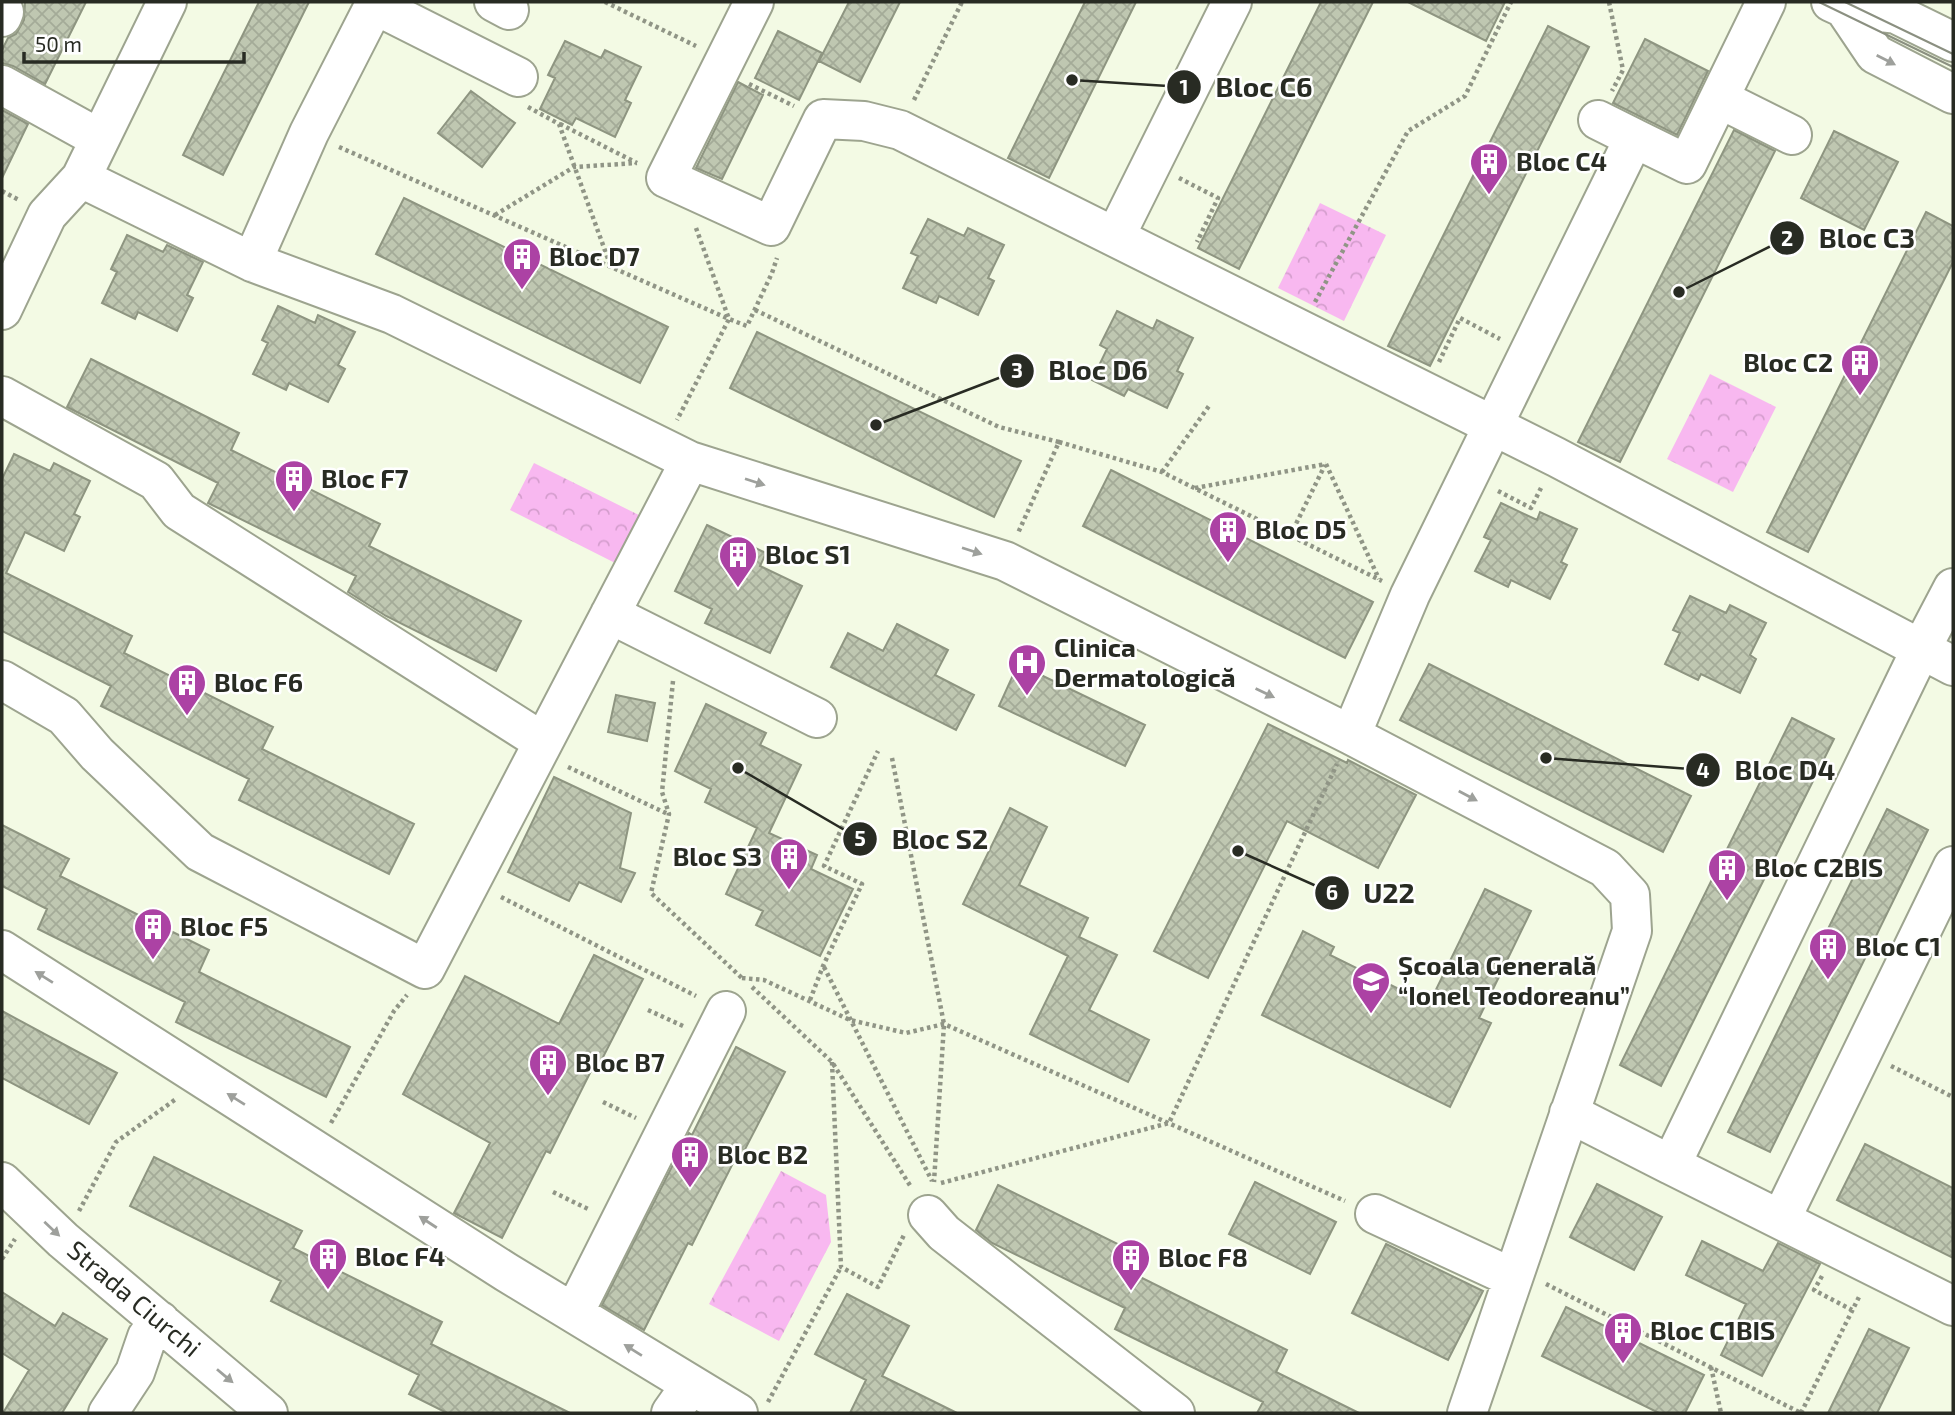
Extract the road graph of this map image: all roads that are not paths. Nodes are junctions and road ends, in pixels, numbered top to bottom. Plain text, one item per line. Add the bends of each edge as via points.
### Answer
1 (167, 2) edge
2 (754, 2) edge
3 (1233, 2) edge
4 (1766, 2) edge
5 (376, 4) edge
6 (1838, 5) edge
7 (1953, 42) edge
8 (518, 77) road end
9 (2, 85) edge
10 (1953, 94) edge
11 (1720, 99) junction
12 (1598, 120) road end
13 (1792, 135) dead end
14 (1634, 138) junction
15 (100, 139) junction
16 (81, 178) junction
17 (1115, 237) junction
18 (252, 262) junction
19 (2, 310) edge
20 (2, 396) edge
21 (1493, 426) junction
22 (677, 454) junction
23 (1953, 588) edge
24 (610, 614) junction
25 (1937, 658) edge
26 (2, 680) edge
27 (817, 718) dead end
28 (1351, 735) junction
29 (540, 748) junction
30 (1953, 866) edge
31 (2, 950) edge
32 (734, 995) road end
33 (1569, 1113) junction
34 (1671, 1165) junction
35 (2, 1182) edge
36 (921, 1212) road end
37 (1375, 1214) road end
38 (1781, 1219) junction
39 (1513, 1278) junction
40 (1953, 1307) edge
41 (575, 1313) junction
42 (160, 1321) junction
43 (681, 1400) edge
44 (108, 1413) edge
45 (268, 1413) edge
46 (738, 1413) edge
47 (1175, 1413) edge
48 (1467, 1413) edge

1 - 15 street
2 - 17 street via 661,175 771,226 823,120 864,121 900,130
3 - 17 street
4 - 11 street
5 - 8 street
5 - 18 street via 309,133
6 - 7 street via 1896,14
6 -> 10 street via 1875,54
9 - 15 street
11 - 13 street
11 - 14 street via 1687,164
12 - 14 street
14 - 21 street
15 - 16 street
16 - 18 street
16 - 19 street via 47,215
17 - 21 street
18 - 22 street via 392,314
20 - 29 street via 156,481 179,511
21 - 25 street
21 - 28 street via 1395,588
22 - 24 street
22 -> 28 street via 1005,561
23 - 25 street
24 - 27 street
24 - 29 street
25 - 34 street
26 - 29 street via 64,716 97,754 200,852 425,969
28 -> 33 street via 1605,868 1630,895 1632,931
30 - 38 street
41 -> 31 street
32 - 41 street
33 - 34 street
33 - 39 street
34 - 38 street
35 -> 42 street, Strada Ciurchi
36 - 47 street
37 - 39 street
38 - 40 street
39 - 48 street
43 -> 41 street
42 - 44 street
42 -> 45 street, Strada Ciurchi
43 - 46 street

